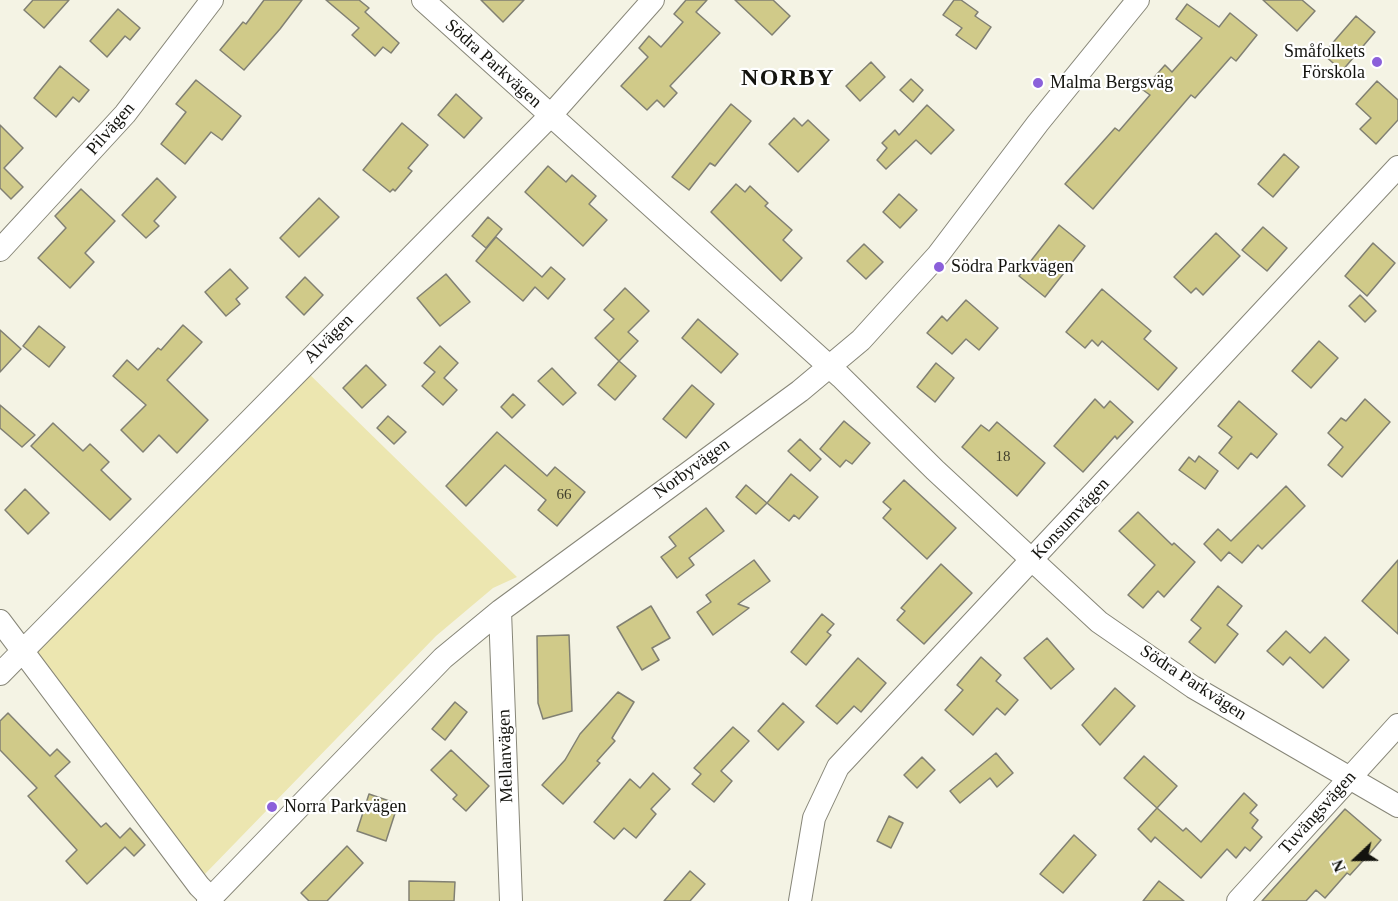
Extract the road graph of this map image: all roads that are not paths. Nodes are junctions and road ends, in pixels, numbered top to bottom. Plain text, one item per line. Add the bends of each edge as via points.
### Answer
1 (212, 0) edge
2 (423, 0) edge
3 (653, 0) edge
4 (1138, 0) edge
5 (550, 116) junction
6 (1398, 167) edge
7 (0, 250) edge
8 (830, 367) junction
9 (1032, 561) junction
10 (500, 611) junction
11 (0, 621) edge
12 (22, 652) junction
13 (0, 674) edge
14 (1398, 725) edge
15 (1350, 777) junction
16 (1398, 806) edge
17 (209, 899) edge
18 (511, 901) edge
19 (800, 901) edge
20 (1238, 901) edge

1 - 7 street, Pilvägen via 125,114
2 - 5 street, Södra Parkvägen
3 - 5 street, Alvägen
4 - 8 street, Norbyvägen via 938,255 861,340
5 - 8 street, Södra Parkvägen
5 - 12 street, Alvägen
6 - 9 street, Konsumvägen
8 - 9 street, Södra Parkvägen
8 - 10 street, Norbyvägen
9 - 15 street, Södra Parkvägen via 1099,622 1193,687
9 - 19 street, Konsumvägen via 838,767 814,818
10 - 17 street, Norbyvägen via 443,658
10 - 18 street, Mellanvägen
11 - 12 street
12 - 13 street, Alvägen
12 - 17 street
14 - 15 street, Tuvängsvägen
15 - 16 street, Södra Parkvägen
15 - 20 street, Tuvängsvägen

